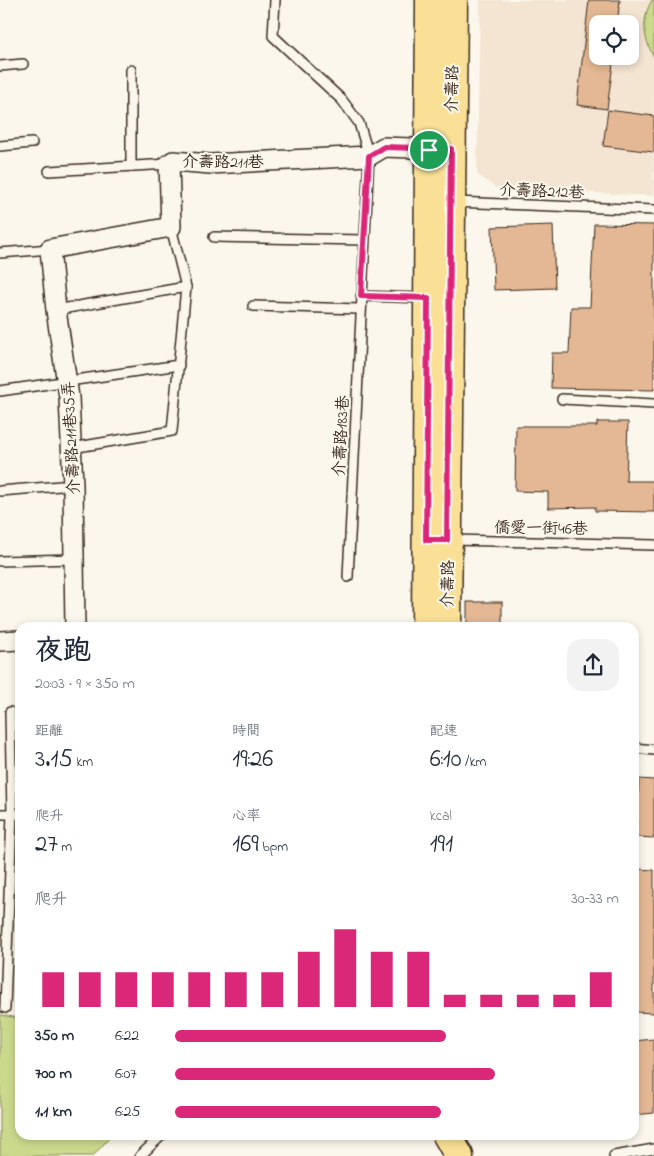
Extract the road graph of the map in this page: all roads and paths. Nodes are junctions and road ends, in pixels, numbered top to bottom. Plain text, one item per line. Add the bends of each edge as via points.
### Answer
1 (275, 0) edge
2 (430, 0) edge
3 (453, 0) edge
4 (23, 64) dead end
5 (0, 66) edge
6 (131, 70) dead end
7 (32, 143) dead end
8 (0, 146) edge
9 (440, 149) junction
10 (369, 156) junction
11 (170, 164) junction
12 (131, 166) junction
13 (49, 171) dead end
14 (440, 201) junction
15 (654, 210) edge
16 (171, 227) junction
17 (214, 237) dead end
18 (363, 240) junction
19 (50, 249) junction
20 (0, 253) edge
21 (186, 287) junction
22 (361, 296) junction
23 (428, 298) junction
24 (253, 306) dead end
25 (360, 309) junction
26 (56, 310) junction
27 (179, 364) junction
28 (67, 381) junction
29 (0, 390) edge
30 (562, 399) dead end
31 (654, 404) edge
32 (72, 448) junction
33 (73, 485) junction
34 (0, 491) edge
35 (437, 540) junction
36 (654, 545) edge
37 (74, 559) junction
38 (0, 561) edge
39 (348, 577) dead end
40 (75, 622) edge
41 (427, 622) edge
42 (446, 622) edge
43 (15, 640) edge
44 (0, 641) edge
45 (10, 712) dead end
46 (639, 748) edge
47 (654, 750) edge
48 (15, 797) edge
49 (0, 814) edge
50 (15, 814) edge
51 (15, 832) edge
52 (5, 1008) dead end
53 (157, 1140) edge
54 (450, 1140) edge
55 (470, 1140) edge
56 (654, 1149) edge
57 (140, 1156) edge
58 (459, 1156) edge
59 (469, 1156) edge
60 (614, 1156) edge

1 - 10 lane via 273,36 342,100 359,123
2 - 9 main road, 介壽路
3 - 9 main road, 介壽路
4 - 5 lane
6 - 12 lane
7 - 8 lane
9 - 10 street, 介壽路211巷 via 384,147
9 - 14 main road, 介壽路
10 - 11 street, 介壽路211巷 via 210,164 173,161
10 - 18 lane, 介壽路183巷
11 - 12 lane
11 - 16 street, 介壽路211巷
12 - 13 lane
14 - 15 lane, 介壽路212巷
14 - 23 main road, 介壽路
14 - 35 main road, 介壽路
16 - 19 street
16 - 21 lane
17 - 18 lane
18 - 22 lane, 介壽路183巷
19 - 20 lane
19 - 26 street, 介壽路211巷35弄
21 - 26 lane
21 - 27 lane
22 - 23 lane
22 - 25 lane, 介壽路183巷
23 - 35 main road, 介壽路
24 - 25 lane
25 - 39 lane, 介壽路183巷
26 - 28 street, 介壽路211巷35弄
27 - 28 lane
27 - 32 lane via 172,431
28 - 29 lane
28 - 32 street, 介壽路211巷35弄
30 - 31 lane
32 - 33 street, 介壽路211巷35弄
33 - 34 lane
33 - 37 street, 介壽路211巷35弄
35 - 36 lane, 僑愛一街46巷
35 - 41 main road, 介壽路
35 - 42 main road, 介壽路
37 - 38 lane
37 - 40 street, 介壽路211巷35弄
43 - 44 street
45 - 48 lane
46 - 47 lane
49 - 50 lane
51 - 52 lane
53 - 57 lane
54 - 58 main road
55 - 59 main road
56 - 60 lane

